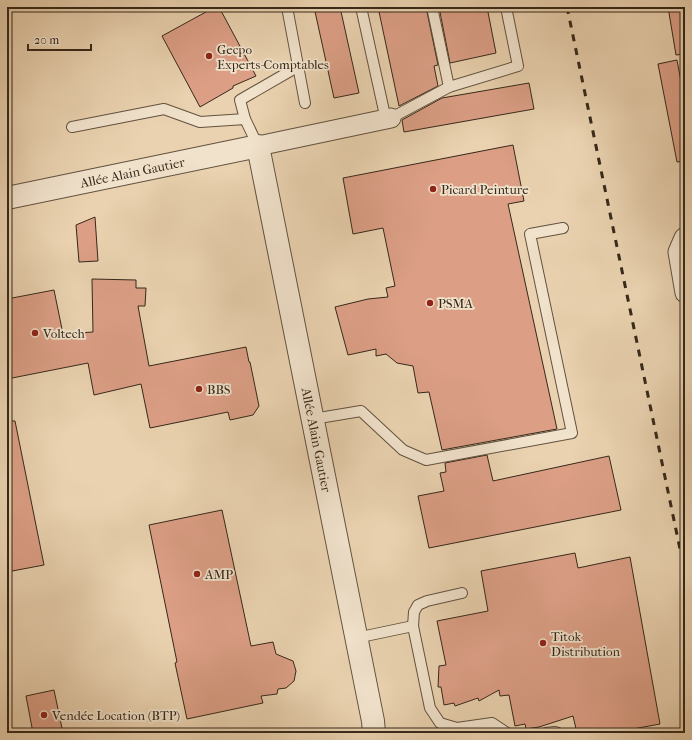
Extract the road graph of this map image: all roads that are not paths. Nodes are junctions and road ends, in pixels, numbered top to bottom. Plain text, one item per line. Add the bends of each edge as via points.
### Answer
1 (287, 7) edge
2 (361, 7) edge
3 (432, 7) edge
4 (506, 7) edge
5 (299, 66) junction
6 (449, 87) junction
7 (305, 102) dead end
8 (245, 119) junction
9 (388, 119) junction
10 (72, 127) dead end
11 (258, 146) junction
12 (7, 198) edge
13 (563, 228) dead end
14 (685, 237) edge
15 (685, 293) edge
16 (313, 419) junction
17 (462, 593) dead end
18 (413, 626) junction
19 (356, 638) junction
20 (374, 733) edge
21 (507, 733) edge
22 (546, 733) edge
23 (558, 733) edge

1 - 5 lane
2 - 9 lane
3 - 6 lane
4 - 6 lane via 518,66
5 - 7 lane
5 - 8 lane via 240,100
6 - 9 lane
8 - 10 lane via 200,122 164,109
8 - 11 lane
9 - 11 street, Allée Alain Gautier
11 - 12 street, Allée Alain Gautier
11 - 16 street, Allée Alain Gautier
13 - 16 lane via 530,234 572,433 426,460 403,450 361,411
14 - 15 street via 678,252
16 - 19 street, Allée Alain Gautier
17 - 18 lane via 418,605 414,612
18 - 19 lane
18 - 21 lane via 430,708 440,723 457,728 492,723
19 - 20 street, Allée Alain Gautier
22 - 23 lane

